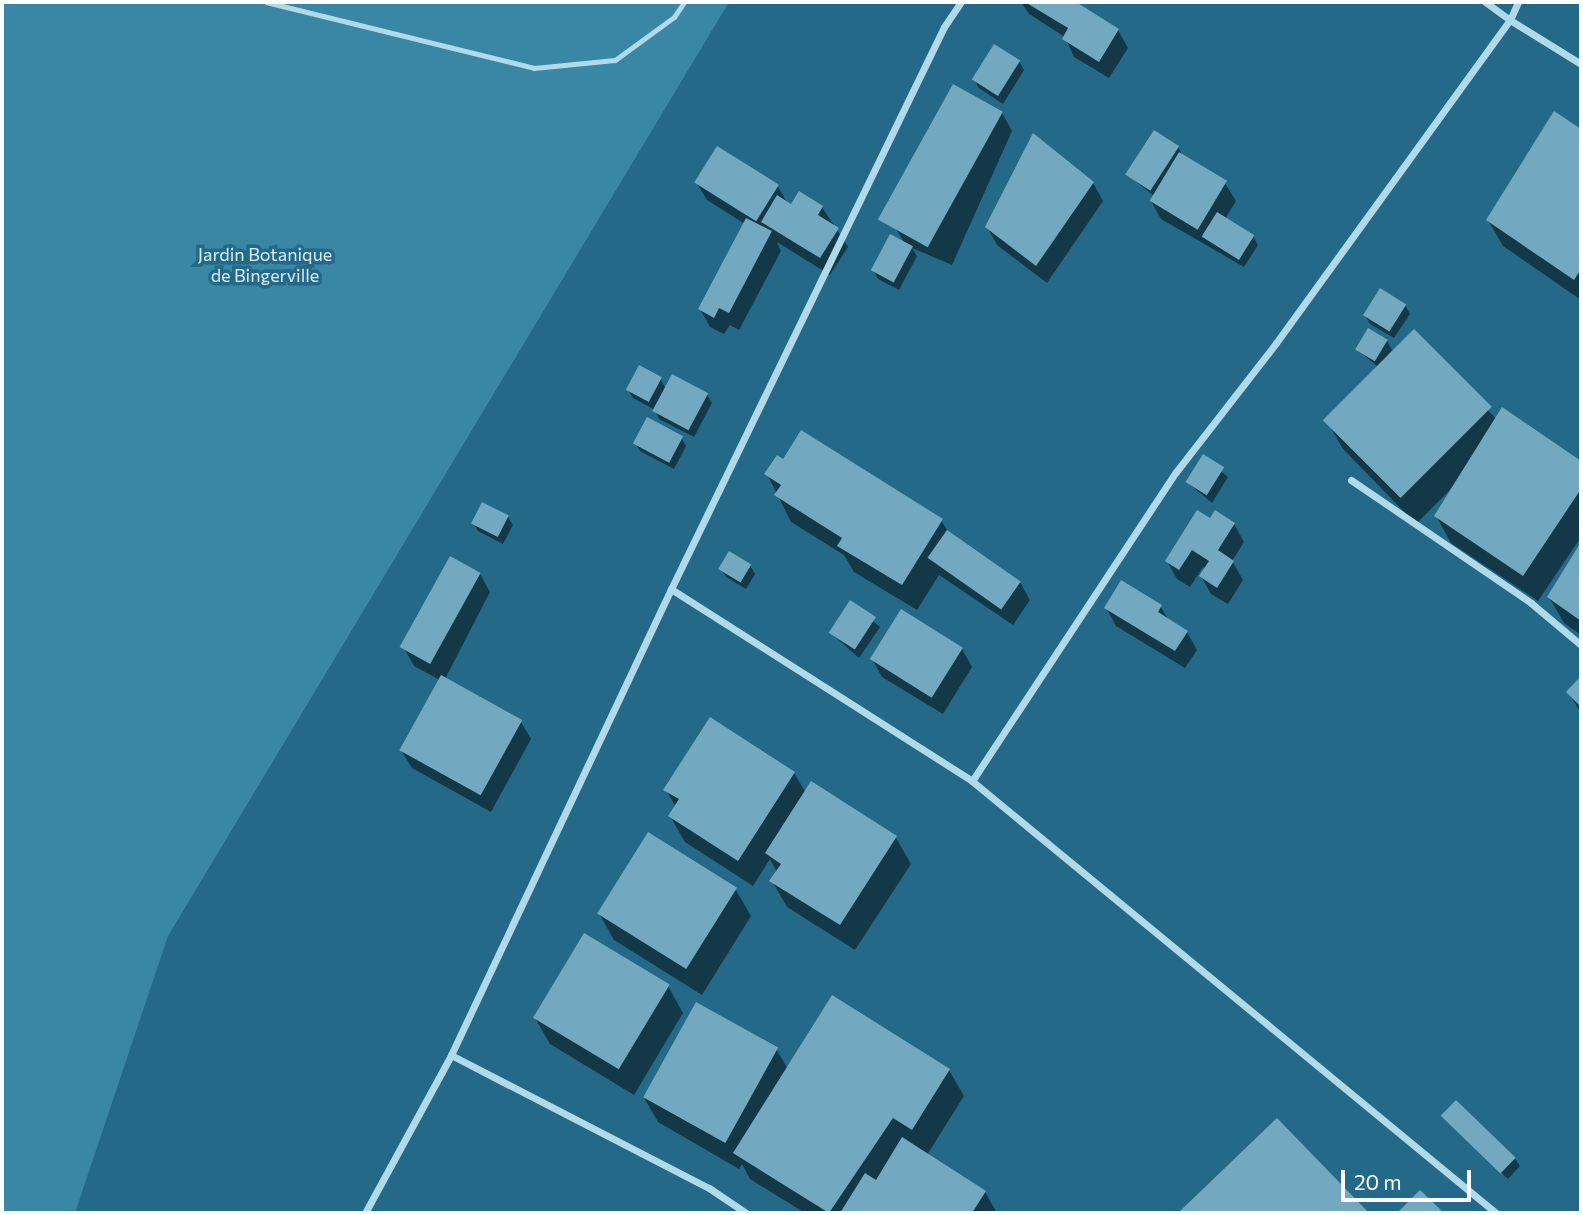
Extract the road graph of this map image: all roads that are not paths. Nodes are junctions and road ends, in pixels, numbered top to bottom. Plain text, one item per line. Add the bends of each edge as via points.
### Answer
1 (266, 2) edge
2 (684, 2) edge
3 (961, 2) edge
4 (1485, 2) edge
5 (1518, 2) edge
6 (1510, 20) junction
7 (1581, 64) edge
8 (1351, 480) dead end
9 (671, 589) junction
10 (1581, 645) edge
11 (972, 781) junction
12 (451, 1055) junction
13 (365, 1213) edge
14 (746, 1213) edge
15 (1496, 1213) edge

1 - 2 lane via 534,68 615,61 674,17
3 - 9 street via 944,27
4 - 6 street
5 - 6 street
6 - 7 street
6 - 11 street via 1276,344 1176,472
8 - 10 street via 1531,603
9 - 11 street
9 - 12 street
11 - 15 street
12 - 13 street
12 - 14 street via 709,1188

